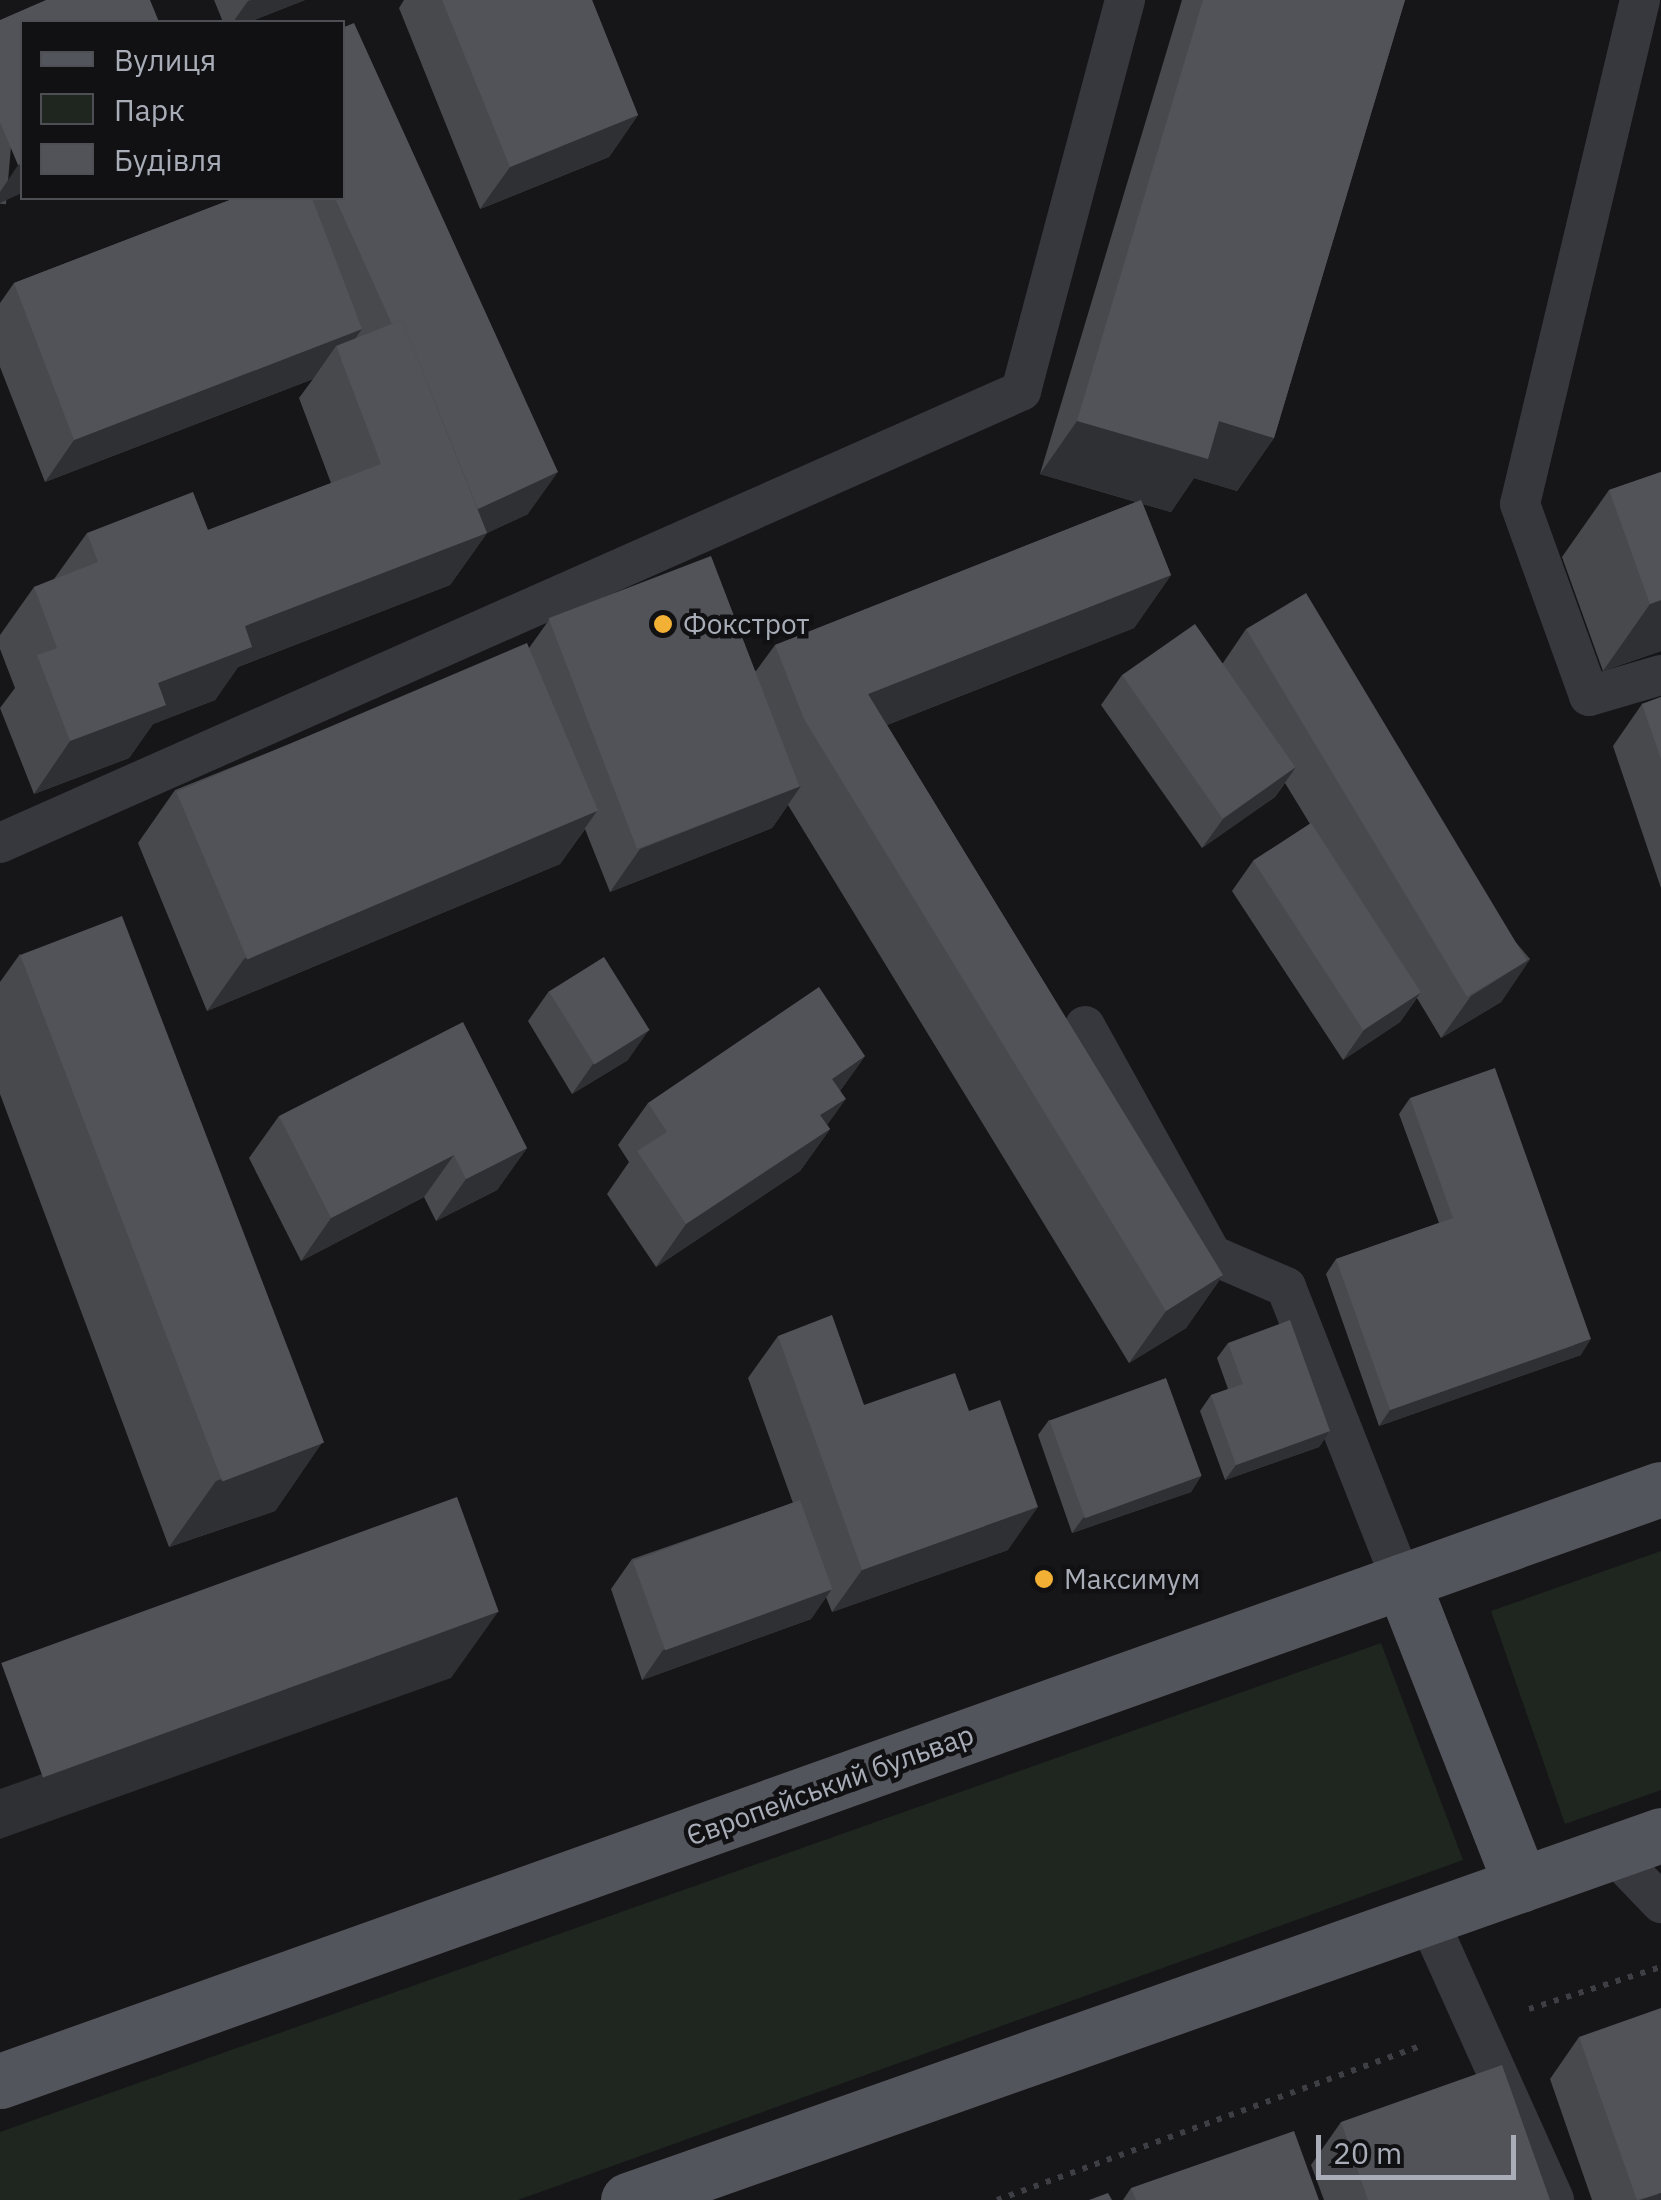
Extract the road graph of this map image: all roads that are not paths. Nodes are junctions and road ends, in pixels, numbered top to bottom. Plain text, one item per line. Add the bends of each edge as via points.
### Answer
1 (1125, 0) edge
2 (1640, 0) edge
3 (1661, 675) edge
4 (0, 841) edge
5 (1085, 1026) dead end
6 (1661, 1489) edge
7 (1402, 1582) junction
8 (1636, 1843) edge
9 (1521, 1884) junction
10 (1661, 1903) edge
11 (1426, 1918) junction
12 (0, 2081) edge
13 (628, 2200) edge
14 (1554, 2200) edge

1 - 4 lane via 1021,391
2 - 3 lane via 1520,504 1588,696
5 - 7 lane via 1212,1254 1286,1287
6 - 7 main road, Європейський бульвар
7 - 9 main road
7 - 12 main road, Європейський бульвар
8 - 9 main road
8 - 10 lane
9 - 11 main road
11 - 13 main road
11 - 14 lane

